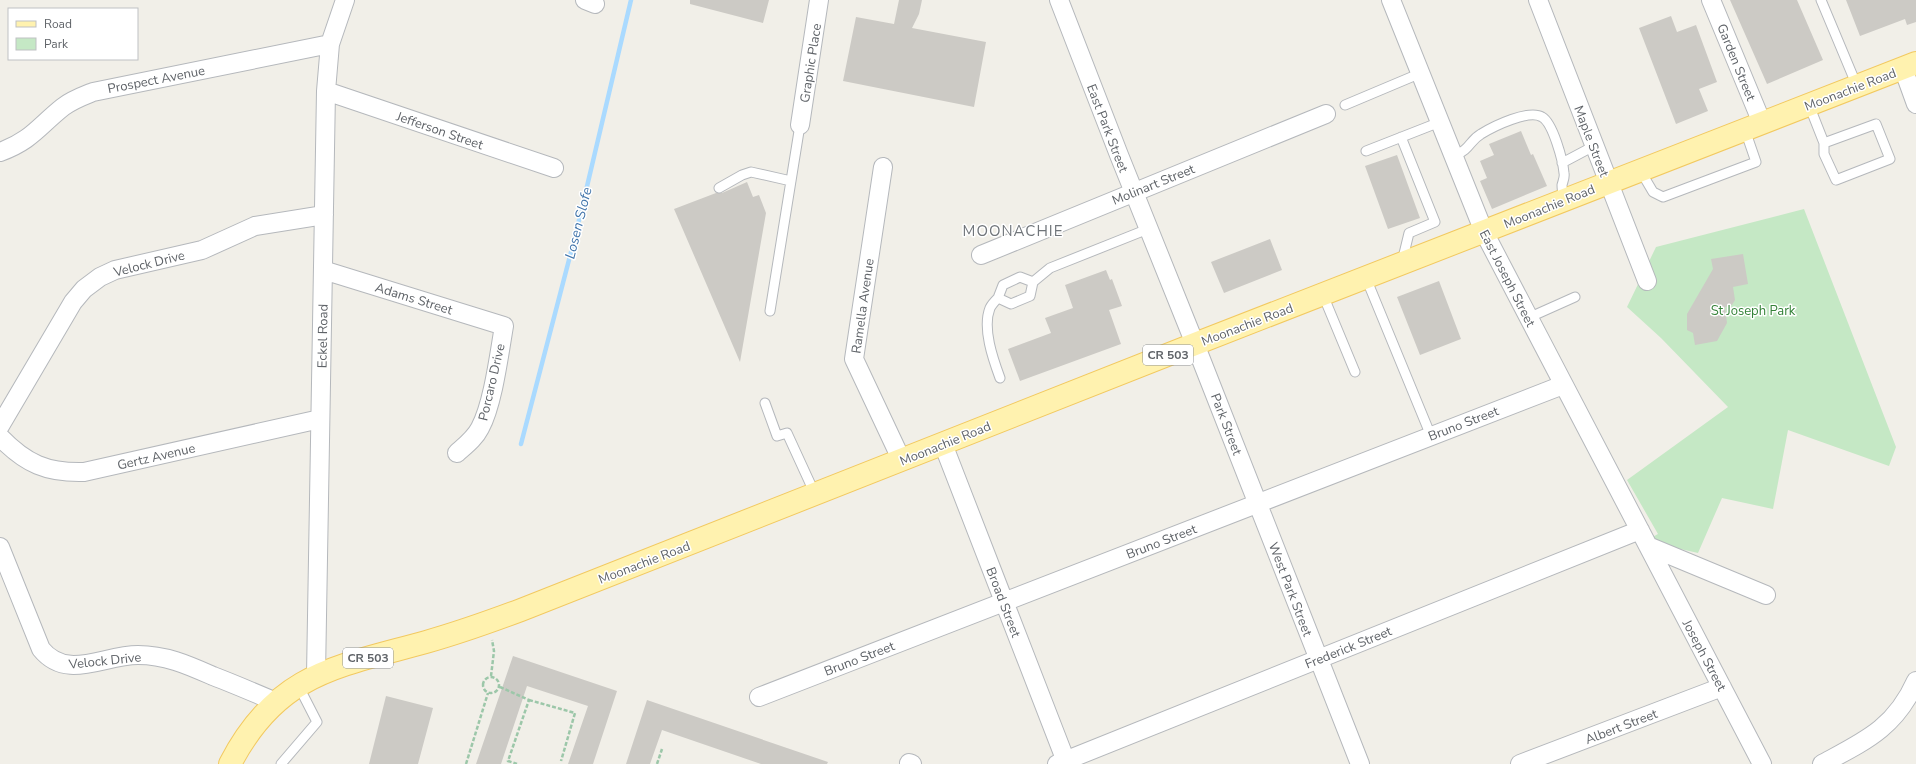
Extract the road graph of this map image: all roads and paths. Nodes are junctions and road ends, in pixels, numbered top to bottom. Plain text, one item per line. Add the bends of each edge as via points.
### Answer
1 (345, 0) edge
2 (819, 0) edge
3 (1059, 0) edge
4 (1391, 0) edge
5 (1538, 0) edge
6 (1711, 0) edge
7 (1821, 0) edge
8 (330, 44) junction
9 (1910, 66) edge
10 (1421, 73) junction
11 (1857, 86) junction
12 (326, 91) junction
13 (1916, 104) edge
14 (1345, 105) dead end
15 (1809, 105) junction
16 (1326, 114) dead end
17 (1440, 122) junction
18 (800, 125) joint
19 (1753, 127) junction
20 (1400, 137) junction
21 (1824, 143) junction
22 (1594, 146) junction
23 (1366, 151) dead end
24 (0, 152) edge
25 (1454, 156) junction
26 (1562, 163) junction
27 (883, 167) dead end
28 (554, 168) dead end
29 (1640, 170) junction
30 (791, 182) junction
31 (1608, 182) junction
32 (719, 188) dead end
33 (1134, 192) junction
34 (1564, 200) junction
35 (324, 215) junction
36 (1148, 229) junction
37 (1484, 232) junction
38 (981, 255) dead end
39 (1401, 264) junction
40 (323, 270) junction
41 (1366, 278) junction
42 (1647, 281) dead end
43 (1033, 282) junction
44 (1323, 295) junction
45 (1575, 297) dead end
46 (998, 298) junction
47 (770, 311) dead end
48 (1528, 318) junction
49 (504, 326) joint
50 (1195, 344) junction
51 (1355, 372) dead end
52 (1000, 378) dead end
53 (1563, 384) junction
54 (765, 403) dead end
55 (320, 419) junction
56 (0, 426) edge
57 (1431, 436) junction
58 (0, 437) edge
59 (943, 444) junction
60 (458, 453) dead end
61 (902, 461) junction
62 (815, 495) junction
63 (1258, 503) junction
64 (1640, 530) junction
65 (1648, 546) junction
66 (0, 547) edge
67 (1766, 595) dead end
68 (1004, 602) junction
69 (490, 622) junction
70 (1319, 659) junction
71 (491, 676) junction
72 (307, 680) junction
73 (1916, 681) edge
74 (500, 686) junction
75 (1722, 687) junction
76 (488, 693) junction
77 (759, 697) dead end
78 (529, 700) junction
79 (276, 702) junction
80 (662, 750) dead end
81 (561, 761) dead end
82 (236, 762) edge
83 (1064, 763) edge
84 (281, 764) edge
85 (466, 764) edge
86 (517, 764) edge
87 (657, 764) edge
88 (1360, 764) edge
89 (1520, 764) edge
90 (1762, 764) edge
91 (1822, 764) edge

1 - 8 street, Eckel Road
2 - 18 street, Graphic Place
3 - 33 street, East Park Street
4 - 10 street, East Joseph Street
5 - 22 street, Maple Street
6 - 19 street, Garden Street
7 - 11 lane
8 - 12 street, Eckel Road
8 - 24 street, Prospect Avenue via 93,92 63,107 28,138
9 - 11 main road, Moonachie Road / CR 503
9 - 13 street
10 - 14 lane
10 - 17 street, East Joseph Street
11 - 15 main road, Moonachie Road / CR 503
12 - 28 street, Jefferson Street
12 - 35 street, Eckel Road
15 - 19 main road, Moonachie Road / CR 503
15 - 21 lane
16 - 33 street, Molinart Street
17 - 20 lane
17 - 25 street, East Joseph Street
18 - 30 lane
19 - 29 main road, Moonachie Road / CR 503
19 - 29 lane via 1756,162 1663,197 1653,192
20 - 23 lane
20 - 39 lane via 1435,222 1409,233
21 - 21 lane via 1824,154 1836,180 1890,158 1876,124
22 - 26 lane
22 - 31 street, Maple Street
25 - 26 lane via 1464,152 1478,136 1491,128 1509,120 1533,115 1546,120 1561,154
25 - 37 street, East Joseph Street
26 - 34 lane via 1565,176 1562,187
27 - 61 street, Ramella Avenue via 854,359
29 - 31 main road, Moonachie Road / CR 503
30 - 32 lane via 751,172
30 - 47 lane
31 - 34 main road, Moonachie Road / CR 503
31 - 42 street, Maple Street
33 - 36 street, East Park Street
33 - 38 street, Molinart Street
34 - 37 main road, Moonachie Road / CR 503
35 - 40 street, Eckel Road
35 - 56 street, Velock Drive via 256,226 202,250 116,270 100,277 84,289 73,302
36 - 43 lane via 1050,268
36 - 50 street, East Park Street
37 - 39 main road, Moonachie Road / CR 503
37 - 48 street, East Joseph Street
39 - 41 main road, Moonachie Road / CR 503
40 - 49 street, Adams Street
40 - 55 street, Eckel Road
41 - 44 main road, Moonachie Road / CR 503
41 - 57 lane
43 - 46 lane via 1020,278 1003,285
43 - 46 lane via 1030,296 1011,304
44 - 50 main road, Moonachie Road / CR 503
44 - 51 lane
45 - 48 lane
46 - 52 lane via 990,308 988,321 990,351
48 - 53 street, East Joseph Street
49 - 60 street, Porcaro Drive via 487,413 480,429
50 - 59 main road, Moonachie Road / CR 503
50 - 63 street, Park Street
53 - 57 street, Bruno Street
53 - 64 street, East Joseph Street
54 - 62 lane via 777,436 787,433
55 - 58 street, Gertz Avenue via 84,472 47,469 29,462 13,451
55 - 72 street, Eckel Road
57 - 63 street, Bruno Street
59 - 61 main road, Moonachie Road / CR 503
59 - 68 street, Broad Street
61 - 62 main road, Moonachie Road / CR 503
62 - 69 main road, Moonachie Road / CR 503
63 - 68 street, Bruno Street
63 - 70 street, West Park Street
64 - 65 street, East Joseph Street
64 - 70 street, Frederick Street
65 - 67 street
65 - 75 street, Joseph Street
66 - 79 street, Velock Drive via 40,649 56,663 65,666 130,655 154,655 192,666
68 - 77 street, Bruno Street
68 - 83 street, Broad Street
69 - 71 path via 494,651
69 - 72 main road, Moonachie Road / CR 503 via 336,667
70 - 83 street, Frederick Street
70 - 88 street, West Park Street
71 - 74 path via 499,681
71 - 76 path via 483,682 484,690
72 - 79 main road, CR 503
72 - 84 lane via 317,722
73 - 91 street via 1896,716 1881,730
74 - 76 path via 494,693
74 - 78 path
75 - 89 street, Albert Street
75 - 90 street, Joseph Street
76 - 85 path
78 - 81 path via 576,713
78 - 86 path via 508,761
79 - 82 main road, CR 503 via 256,722 242,742
80 - 87 path

